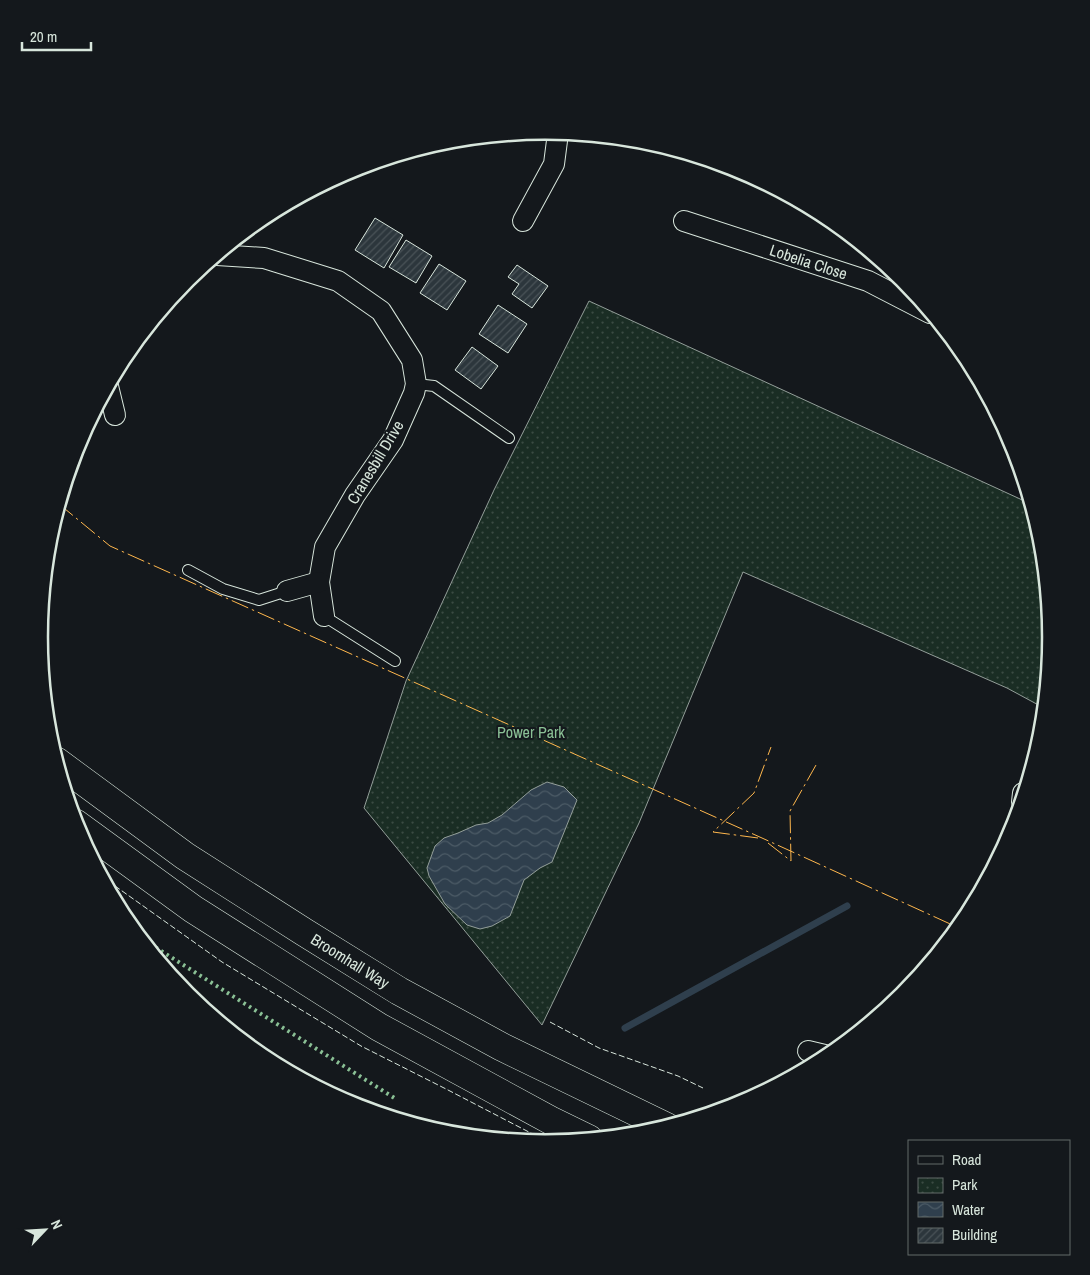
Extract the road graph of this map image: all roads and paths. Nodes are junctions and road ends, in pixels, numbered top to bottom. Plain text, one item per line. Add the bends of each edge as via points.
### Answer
1 (557, 140) edge
2 (523, 221) dead end
3 (684, 221) dead end
4 (226, 256) edge
5 (916, 306) edge
6 (416, 384) junction
7 (110, 396) edge
8 (115, 414) dead end
9 (509, 438) dead end
10 (188, 570) dead end
11 (319, 582) junction
12 (287, 592) joint
13 (324, 616) joint
14 (395, 661) dead end
15 (64, 767) edge
16 (87, 831) edge
17 (808, 1051) dead end
18 (817, 1053) edge
19 (656, 1122) edge
20 (579, 1134) edge

1 - 2 street via 554,164
3 - 5 street, Lobelia Close via 868,281
4 - 6 street, Cranesbill Drive via 264,258 338,281 381,311 412,360
6 - 9 lane via 434,386
6 - 11 street, Cranesbill Drive via 393,440 355,495 326,547
7 - 8 street
10 - 12 lane via 223,589 259,600
11 - 12 street
11 - 13 street, Cranesbill Drive
13 - 14 lane
15 - 19 highway, Broomhall Way via 185,856 399,991
16 - 20 highway via 194,909 378,1027
17 - 18 street

